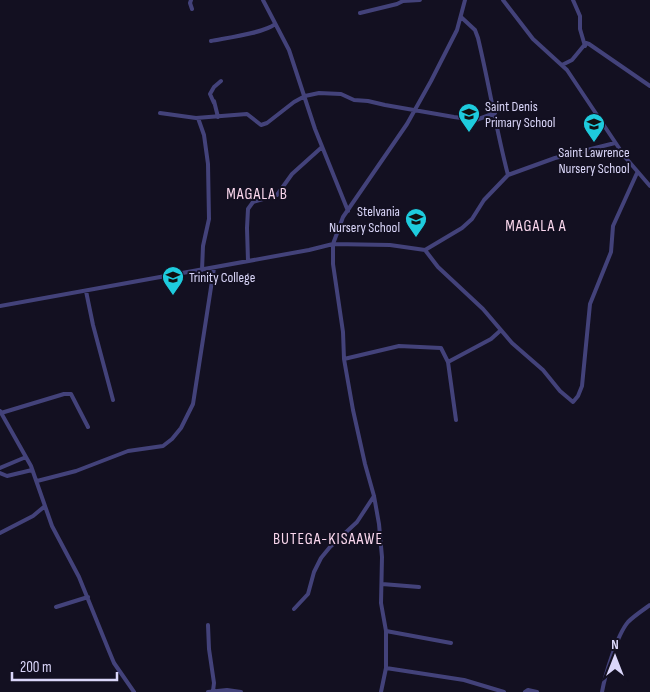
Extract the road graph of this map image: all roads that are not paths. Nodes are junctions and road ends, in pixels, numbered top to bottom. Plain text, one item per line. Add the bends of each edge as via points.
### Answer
1 (190, 0) edge
2 (263, 0) edge
3 (420, 0) edge
4 (464, 0) edge
5 (503, 0) edge
6 (573, 0) edge
7 (192, 8) dead end
8 (360, 13) dead end
9 (461, 16) junction
10 (275, 24) junction
11 (211, 41) dead end
12 (585, 46) junction
13 (562, 65) junction
14 (221, 81) dead end
15 (650, 86) edge
16 (305, 96) junction
17 (415, 110) junction
18 (160, 113) dead end
19 (495, 113) junction
20 (218, 117) junction
21 (198, 118) junction
22 (615, 143) junction
23 (322, 147) junction
24 (637, 172) junction
25 (508, 175) junction
26 (650, 186) edge
27 (348, 211) junction
28 (334, 244) junction
29 (426, 250) junction
30 (248, 261) junction
31 (214, 268) junction
32 (202, 270) junction
33 (86, 291) junction
34 (0, 306) edge
35 (501, 330) junction
36 (344, 359) junction
37 (448, 362) junction
38 (113, 400) dead end
39 (0, 412) edge
40 (456, 420) dead end
41 (88, 427) dead end
42 (26, 457) junction
43 (0, 468) edge
44 (32, 470) junction
45 (0, 473) edge
46 (37, 481) junction
47 (374, 496) junction
48 (45, 506) junction
49 (0, 533) edge
50 (382, 584) junction
51 (419, 587) dead end
52 (88, 597) junction
53 (650, 605) edge
54 (56, 607) dead end
55 (294, 610) dead end
56 (208, 625) dead end
57 (386, 630) junction
58 (451, 643) dead end
59 (386, 668) junction
60 (134, 692) edge
61 (211, 692) edge
62 (241, 692) edge
63 (381, 692) edge
64 (504, 692) edge
65 (525, 692) edge
66 (537, 692) edge
67 (602, 692) edge

1 - 7 street
2 - 10 street
3 - 8 street via 401,1
4 - 9 street
5 - 13 street via 532,39
6 - 12 street via 580,16
9 - 17 street via 444,57
9 - 19 street via 475,30 478,38
10 - 11 street
10 - 16 street via 285,41
12 - 13 street via 572,60
12 - 15 street via 591,45
13 - 22 street
14 - 20 street via 210,94
16 - 17 street via 337,94
16 - 20 street via 264,125 259,125 247,114
16 - 23 street
17 - 19 street via 476,120
17 - 27 street
18 - 21 street
19 - 25 street
20 - 21 street
21 - 32 street via 208,164 209,219
22 - 24 street
22 - 25 street via 555,158
23 - 27 street
23 - 30 street via 292,174 277,195 253,202 248,209
24 - 26 street
24 - 35 street via 613,226 611,252 590,304 583,381 573,402
25 - 29 street via 462,228
27 - 28 street
28 - 29 street via 390,245
28 - 30 street
28 - 36 street
29 - 35 street via 438,267
30 - 31 street
31 - 32 street
31 - 46 street via 193,404 172,439 163,446 128,451 76,471
32 - 33 street
33 - 34 street
33 - 38 street
35 - 37 street via 491,339
36 - 37 street via 399,346 441,348
36 - 47 street
37 - 40 street
39 - 41 street via 71,394
39 - 42 street
42 - 43 street
42 - 44 street
44 - 45 street via 7,476
44 - 46 street
46 - 48 street
47 - 50 street
47 - 55 street via 357,522 321,558 308,594
48 - 49 street
48 - 52 street
50 - 51 street
50 - 57 street via 381,603
52 - 54 street
52 - 60 street via 114,663
53 - 67 street via 624,629
56 - 61 street via 214,683
57 - 58 street
57 - 59 street
59 - 63 street
59 - 64 street via 464,680
61 - 62 street
65 - 66 street

